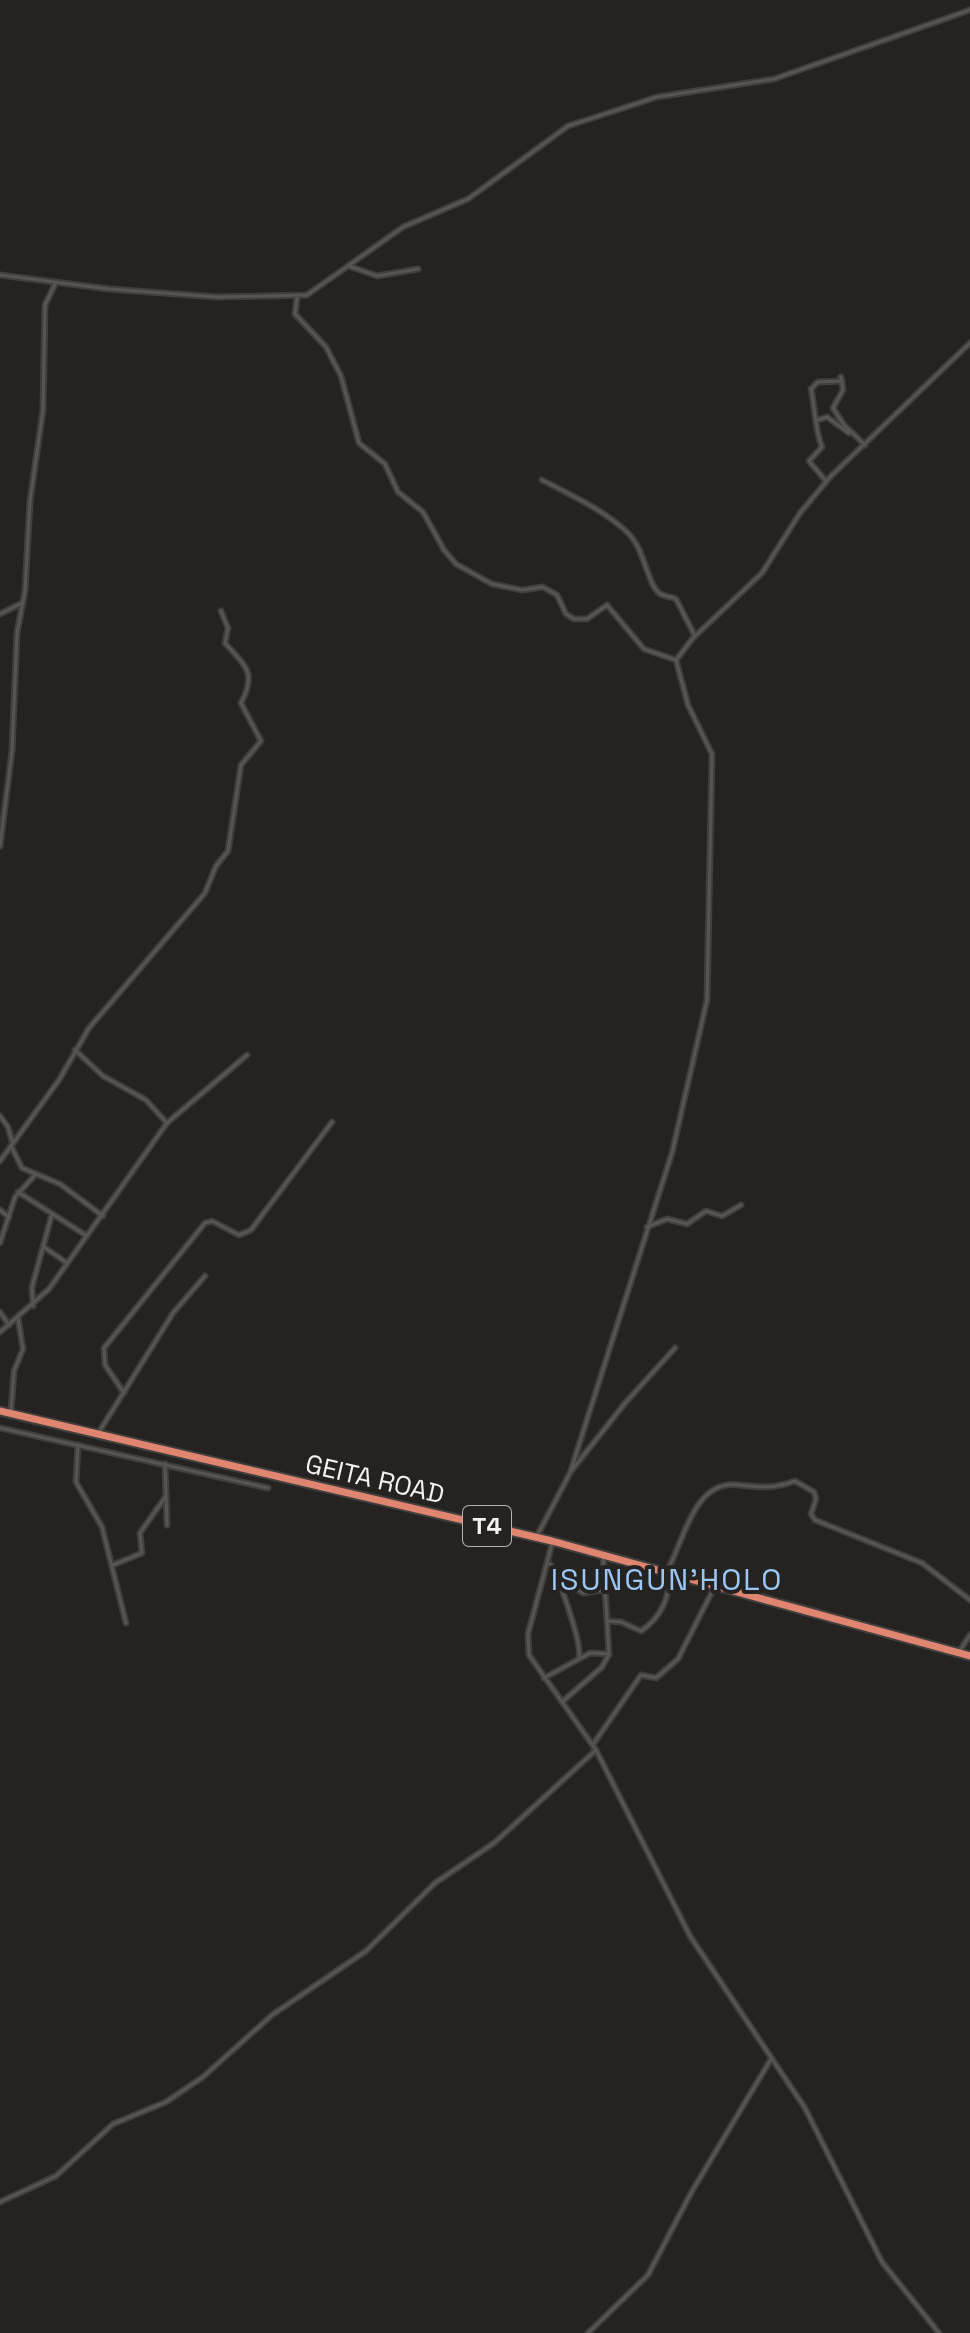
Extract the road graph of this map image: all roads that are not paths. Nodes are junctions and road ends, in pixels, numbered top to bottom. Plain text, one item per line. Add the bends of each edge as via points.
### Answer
1 (970, 10) edge
2 (349, 266) junction
3 (418, 269) dead end
4 (0, 275) edge
5 (56, 283) junction
6 (298, 297) junction
7 (970, 343) edge
8 (816, 422) junction
9 (855, 437) junction
10 (871, 439) junction
11 (865, 445) junction
12 (542, 480) dead end
13 (826, 481) junction
14 (24, 602) junction
15 (221, 611) dead end
16 (0, 614) edge
17 (695, 636) junction
18 (676, 660) junction
19 (0, 846) edge
20 (75, 1050) junction
21 (247, 1055) dead end
22 (0, 1116) edge
23 (332, 1122) dead end
24 (167, 1123) junction
25 (11, 1143) junction
26 (0, 1161) edge
27 (36, 1174) junction
28 (18, 1192) junction
29 (741, 1205) dead end
30 (0, 1210) edge
31 (52, 1214) junction
32 (103, 1216) junction
33 (9, 1217) junction
34 (646, 1227) junction
35 (87, 1236) junction
36 (0, 1243) edge
37 (43, 1246) junction
38 (67, 1263) junction
39 (205, 1276) dead end
40 (33, 1306) junction
41 (0, 1312) edge
42 (18, 1318) junction
43 (9, 1325) junction
44 (0, 1332) edge
45 (675, 1348) dead end
46 (124, 1393) junction
47 (4, 1412) edge
48 (0, 1428) edge
49 (97, 1435) junction
50 (78, 1444) junction
51 (165, 1464) junction
52 (570, 1473) junction
53 (268, 1488) dead end
54 (166, 1496) junction
55 (167, 1525) dead end
56 (536, 1538) junction
57 (552, 1541) junction
58 (603, 1554) junction
59 (549, 1564) junction
60 (113, 1565) junction
61 (668, 1572) junction
62 (561, 1581) junction
63 (715, 1586) junction
64 (603, 1590) junction
65 (970, 1600) edge
66 (608, 1621) junction
67 (126, 1623) dead end
68 (970, 1635) edge
69 (959, 1652) junction
70 (609, 1654) junction
71 (970, 1656) edge
72 (579, 1657) junction
73 (543, 1678) junction
74 (562, 1702) junction
75 (593, 1744) junction
76 (596, 1750) junction
77 (771, 2059) junction
78 (0, 2202) edge
79 (588, 2333) edge
80 (939, 2333) edge

1 - 2 street via 774,79 657,97 568,126 468,199 419,218
2 - 3 street via 377,276
2 - 6 street via 322,288
4 - 5 street
5 - 6 street via 227,298
5 - 14 street via 45,305 43,410
6 - 18 street via 295,314 326,347 341,376 359,443 385,464 400,495 423,512 456,564 492,584 522,590 543,587 557,595 574,619 587,619 608,605 644,649
7 - 10 street
8 - 9 street via 827,417
8 - 9 street via 813,386 841,379 843,390 833,408
8 - 13 street via 822,447 809,461
9 - 10 street
9 - 11 street
10 - 11 street
11 - 13 street
12 - 17 street via 627,533 646,559 654,587 661,596 676,599
13 - 17 street via 762,573
14 - 16 street
14 - 19 street
15 - 20 street via 228,628 225,643 249,672 250,687 241,703 261,741 239,768 228,851 194,909
17 - 18 street
18 - 34 street via 688,705 712,754 711,960 686,1102
20 - 24 street via 103,1076 146,1100
20 - 25 street
21 - 24 street
22 - 25 street
23 - 46 street via 251,1230 239,1235 212,1221 205,1223 104,1348 105,1365
24 - 32 street
25 - 26 street
25 - 27 street via 22,1168
27 - 28 street
27 - 32 street via 60,1184
28 - 31 street
28 - 33 street
29 - 34 street via 722,1216 706,1211 687,1224 667,1219
30 - 33 street
31 - 35 street
31 - 37 street
32 - 35 street
33 - 36 street
34 - 52 street
35 - 38 street
37 - 38 street
37 - 40 street via 32,1287
38 - 40 street
39 - 46 street via 173,1313
40 - 42 street
41 - 43 street
42 - 43 street
42 - 47 street via 23,1349
43 - 44 street
45 - 52 street
46 - 49 street
47 - 49 highway, GEITA ROAD / T4
48 - 50 street
49 - 56 highway, GEITA ROAD / T4
50 - 51 street
50 - 60 street via 76,1482 102,1527
51 - 53 street
51 - 54 street
52 - 56 street
54 - 55 street
54 - 60 street via 140,1533 142,1553
56 - 57 highway, GEITA ROAD / T4
57 - 58 highway, GEITA ROAD / T4
57 - 59 street
58 - 61 highway, GEITA ROAD / T4
58 - 64 street
59 - 62 street
59 - 73 street via 527,1641
60 - 67 street
61 - 63 highway, GEITA ROAD / T4
61 - 65 street via 686,1525 710,1492 722,1485 759,1489 795,1481 814,1492 815,1520 922,1563
61 - 66 street via 664,1606 646,1628
62 - 64 street via 583,1593
62 - 72 street via 581,1648
63 - 69 highway, GEITA ROAD / T4
63 - 75 street via 678,1659 658,1677 638,1678
64 - 66 street
66 - 70 street
68 - 69 street
69 - 71 highway, GEITA ROAD / T4
70 - 72 street
70 - 74 street via 602,1667
72 - 73 street
73 - 74 street
74 - 75 street
75 - 76 street
76 - 77 street via 690,1936
76 - 78 street via 494,1843 435,1883 366,1951 272,2015 180,2095 113,2124 56,2176
77 - 79 street via 648,2275
77 - 80 street via 805,2108 882,2262

